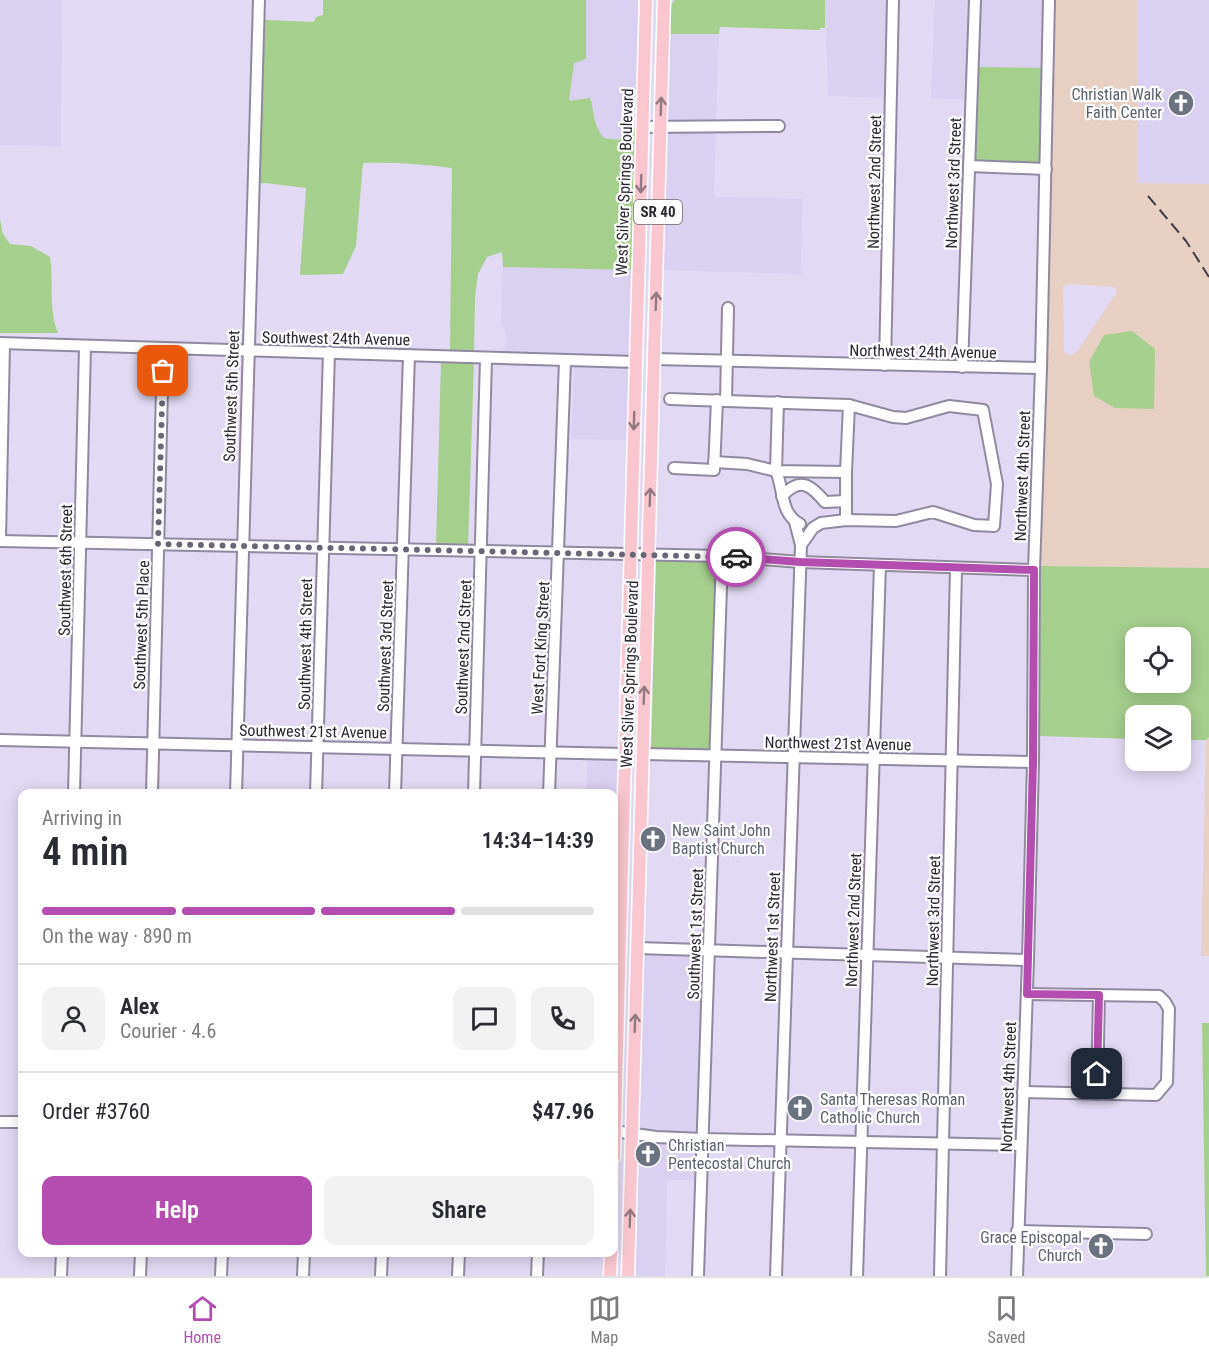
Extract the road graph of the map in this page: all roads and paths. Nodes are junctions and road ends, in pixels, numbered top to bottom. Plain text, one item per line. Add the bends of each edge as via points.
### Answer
1 (259, 0) edge
2 (646, 0) edge
3 (664, 0) edge
4 (893, 0) edge
5 (975, 0) edge
6 (1049, 0) edge
7 (779, 126) dead end
8 (642, 127) junction
9 (660, 127) junction
10 (969, 166) junction
11 (1046, 169) junction
12 (729, 308) dead end
13 (637, 332) junction
14 (2, 344) edge
15 (85, 347) junction
16 (163, 349) junction
17 (247, 351) junction
18 (329, 352) junction
19 (409, 355) junction
20 (486, 358) junction
21 (654, 359) junction
22 (565, 361) junction
23 (727, 361) junction
24 (636, 362) junction
25 (885, 365) junction
26 (963, 367) junction
27 (1041, 368) junction
28 (653, 395) junction
29 (670, 399) dead end
30 (721, 400) junction
31 (778, 402) junction
32 (849, 405) junction
33 (714, 462) junction
34 (674, 468) dead end
35 (776, 471) junction
36 (846, 472) junction
37 (782, 496) junction
38 (846, 501) junction
39 (825, 502) junction
40 (846, 520) junction
41 (795, 522) junction
42 (817, 526) junction
43 (0, 540) edge
44 (80, 543) junction
45 (158, 544) junction
46 (801, 545) junction
47 (242, 546) junction
48 (322, 548) junction
49 (403, 550) junction
50 (481, 551) junction
51 (559, 552) junction
52 (630, 556) junction
53 (648, 556) junction
54 (722, 556) junction
55 (800, 562) junction
56 (880, 565) junction
57 (956, 568) junction
58 (1034, 570) junction
59 (627, 670) junction
60 (0, 740) edge
61 (76, 742) junction
62 (153, 743) junction
63 (237, 745) junction
64 (317, 746) junction
65 (397, 748) junction
66 (475, 750) junction
67 (550, 753) junction
68 (625, 754) junction
69 (643, 754) junction
70 (716, 755) junction
71 (793, 757) junction
72 (873, 759) junction
73 (952, 760) junction
74 (1033, 762) junction
75 (74, 789) edge
76 (152, 789) edge
77 (236, 789) edge
78 (316, 789) edge
79 (395, 789) edge
80 (474, 789) edge
81 (549, 789) edge
82 (641, 819) junction
83 (620, 926) junction
84 (618, 936) edge
85 (618, 948) edge
86 (637, 948) junction
87 (709, 950) junction
88 (787, 952) junction
89 (867, 955) junction
90 (947, 957) junction
91 (1028, 960) junction
92 (637, 968) junction
93 (1027, 994) junction
94 (1099, 995) junction
95 (1023, 1092) junction
96 (1097, 1094) junction
97 (0, 1122) edge
98 (18, 1122) edge
99 (618, 1131) edge
100 (632, 1133) junction
101 (703, 1139) junction
102 (781, 1140) junction
103 (861, 1142) junction
104 (943, 1144) junction
105 (1021, 1145) junction
106 (1017, 1231) junction
107 (1146, 1234) dead end
108 (62, 1257) edge
109 (141, 1257) edge
110 (222, 1257) edge
111 (304, 1257) edge
112 (382, 1257) edge
113 (459, 1257) edge
114 (538, 1257) edge
115 (611, 1257) edge
116 (61, 1276) edge
117 (140, 1276) edge
118 (221, 1276) edge
119 (303, 1276) edge
120 (381, 1276) edge
121 (458, 1276) edge
122 (537, 1276) edge
123 (610, 1276) edge
124 (628, 1276) edge
125 (698, 1276) edge
126 (776, 1276) edge
127 (857, 1276) edge
128 (940, 1276) edge
129 (1017, 1276) edge

1 - 17 street, Southwest 5th Street
2 - 8 main road, West Silver Springs Boulevard / SR 40
9 -> 3 main road, West Silver Springs Boulevard / SR 40
4 - 25 street, Northwest 2nd Street
5 - 10 street, Northwest 3rd Street
6 - 11 street, Northwest 4th Street
7 - 9 street
8 - 9 street
8 -> 13 main road, West Silver Springs Boulevard / SR 40
21 -> 9 main road, West Silver Springs Boulevard / SR 40
10 - 11 street
10 - 26 street, Northwest 3rd Street
11 - 27 street, Northwest 4th Street
12 - 23 street
13 - 21 main road via 646,353
13 - 24 main road, West Silver Springs Boulevard / SR 40
14 - 15 street, Southwest 24th Avenue
14 - 43 street
15 - 16 street, Southwest 24th Avenue
15 - 44 street, Southwest 6th Street
16 - 17 street, Southwest 24th Avenue
16 - 45 street, Southwest 5th Place
17 - 18 street, Southwest 24th Avenue
17 - 47 street, Southwest 5th Street
18 - 19 street, Southwest 24th Avenue
18 - 48 street, Southwest 4th Street
19 - 20 street, Southwest 24th Avenue
19 - 49 street, Southwest 3rd Street
20 - 22 street, Southwest 24th Avenue
20 - 50 street, Southwest 2nd Street
21 - 23 street
21 - 28 main road, West Silver Springs Boulevard / SR 40
22 - 24 street, Southwest 24th Avenue
22 - 51 street, West Fort King Street
23 - 25 street, Northwest 24th Avenue
23 - 30 street
24 - 28 main road via 645,366
24 -> 52 main road, West Silver Springs Boulevard / SR 40
25 - 26 street, Northwest 24th Avenue
26 - 27 street, Northwest 24th Avenue
27 - 58 street, Northwest 4th Street
53 -> 28 main road, West Silver Springs Boulevard / SR 40
29 - 30 street
30 - 31 street
30 - 33 street
31 - 32 street
31 - 35 street
32 - 36 street
32 - 40 street via 906,418 949,406 983,410 997,484 994,525 974,525 933,512 896,521
33 - 34 street via 714,470
33 - 35 street
35 - 36 street
35 - 37 street
36 - 38 street
37 - 39 street via 802,484 810,486
37 - 41 street via 786,511
38 - 39 street
38 - 40 street
39 - 42 street via 825,513
40 - 42 street
41 - 42 street
41 - 46 street
42 - 46 street
43 - 44 street
44 - 45 street
44 - 61 street, Southwest 6th Street
45 - 47 street
45 - 62 street, Southwest 5th Place
46 - 55 street, Northwest 1st Street
47 - 48 street
47 - 63 street, Southwest 5th Street
48 - 49 street
48 - 64 street, Southwest 4th Street
49 - 50 street
49 - 65 street, Southwest 3rd Street
50 - 51 street
50 - 66 street, Southwest 2nd Street
51 - 52 street
51 - 67 street, West Fort King Street
52 - 53 street
52 - 59 main road, West Silver Springs Boulevard / SR 40
53 - 54 street
69 -> 53 main road, West Silver Springs Boulevard / SR 40
54 - 55 street
54 - 70 street, Southwest 1st Street
55 - 56 street
55 - 71 street, Northwest 1st Street
56 - 57 street
56 - 72 street, Northwest 2nd Street
57 - 58 street
57 - 73 street, Northwest 3rd Street
58 - 74 street, Northwest 4th Street
59 - 68 main road, West Silver Springs Boulevard / SR 40
59 - 69 main road via 632,678 631,738 635,749
60 - 61 street, Southwest 21st Avenue
61 - 62 street, Southwest 21st Avenue
61 - 75 street, Southwest 6th Street
62 - 63 street, Southwest 21st Avenue
62 - 76 street, Southwest 5th Place
63 - 64 street, Southwest 21st Avenue
63 - 77 street, Southwest 5th Street
64 - 65 street, Southwest 21st Avenue
64 - 78 street, Southwest 4th Street
65 - 66 street, Southwest 21st Avenue
65 - 79 street, Southwest 3rd Street
66 - 67 street, Southwest 21st Avenue
66 - 80 street, Southwest 2nd Street
67 - 68 street, Southwest 21st Avenue
67 - 81 street, West Fort King Street
68 - 82 main road via 638,772 637,815
68 - 83 main road, West Silver Springs Boulevard / SR 40
69 - 70 street, Northwest 21st Avenue
69 - 82 main road, West Silver Springs Boulevard / SR 40
70 - 71 street, Northwest 21st Avenue
70 - 87 street, Southwest 1st Street
71 - 72 street, Northwest 21st Avenue
71 - 88 street, Northwest 1st Street
72 - 73 street, Northwest 21st Avenue
72 - 89 street, Northwest 2nd Street
73 - 74 street, Northwest 21st Avenue
73 - 90 street, Northwest 3rd Street
74 - 91 street, Northwest 4th Street
82 - 86 main road, West Silver Springs Boulevard / SR 40
83 - 84 main road, West Silver Springs Boulevard / SR 40
83 - 86 main road
85 - 92 main road via 630,956
86 - 87 street
86 - 92 main road, West Silver Springs Boulevard / SR 40
87 - 88 street
87 - 101 street, Southwest 1st Street
88 - 89 street
88 - 102 street, Northwest 1st Street
89 - 90 street
89 - 103 street, Northwest 2nd Street
90 - 91 street
90 - 104 street, Northwest 3rd Street
91 - 93 street, Northwest 4th Street
100 -> 92 main road, West Silver Springs Boulevard / SR 40
93 - 94 street
93 - 95 street, Northwest 4th Street
94 - 96 street
94 - 96 street via 1159,996 1169,1010 1167,1082 1162,1089 1156,1095
95 - 96 street
95 - 105 street, Northwest 4th Street
97 - 98 street
99 - 100 street
100 - 101 street
124 -> 100 main road, West Silver Springs Boulevard / SR 40
101 - 102 street
101 - 125 street, Southwest 1st Street
102 - 103 street
102 - 126 street, Northwest 1st Street
103 - 104 street
103 - 127 street, Northwest 2nd Street
104 - 105 street
104 - 128 street, Northwest 3rd Street
105 - 106 street, Northwest 4th Street
106 - 107 street
106 - 129 street, Northwest 4th Street
108 - 116 street
109 - 117 street
110 - 118 street
111 - 119 street
112 - 120 street
113 - 121 street
114 - 122 street
115 - 123 main road

